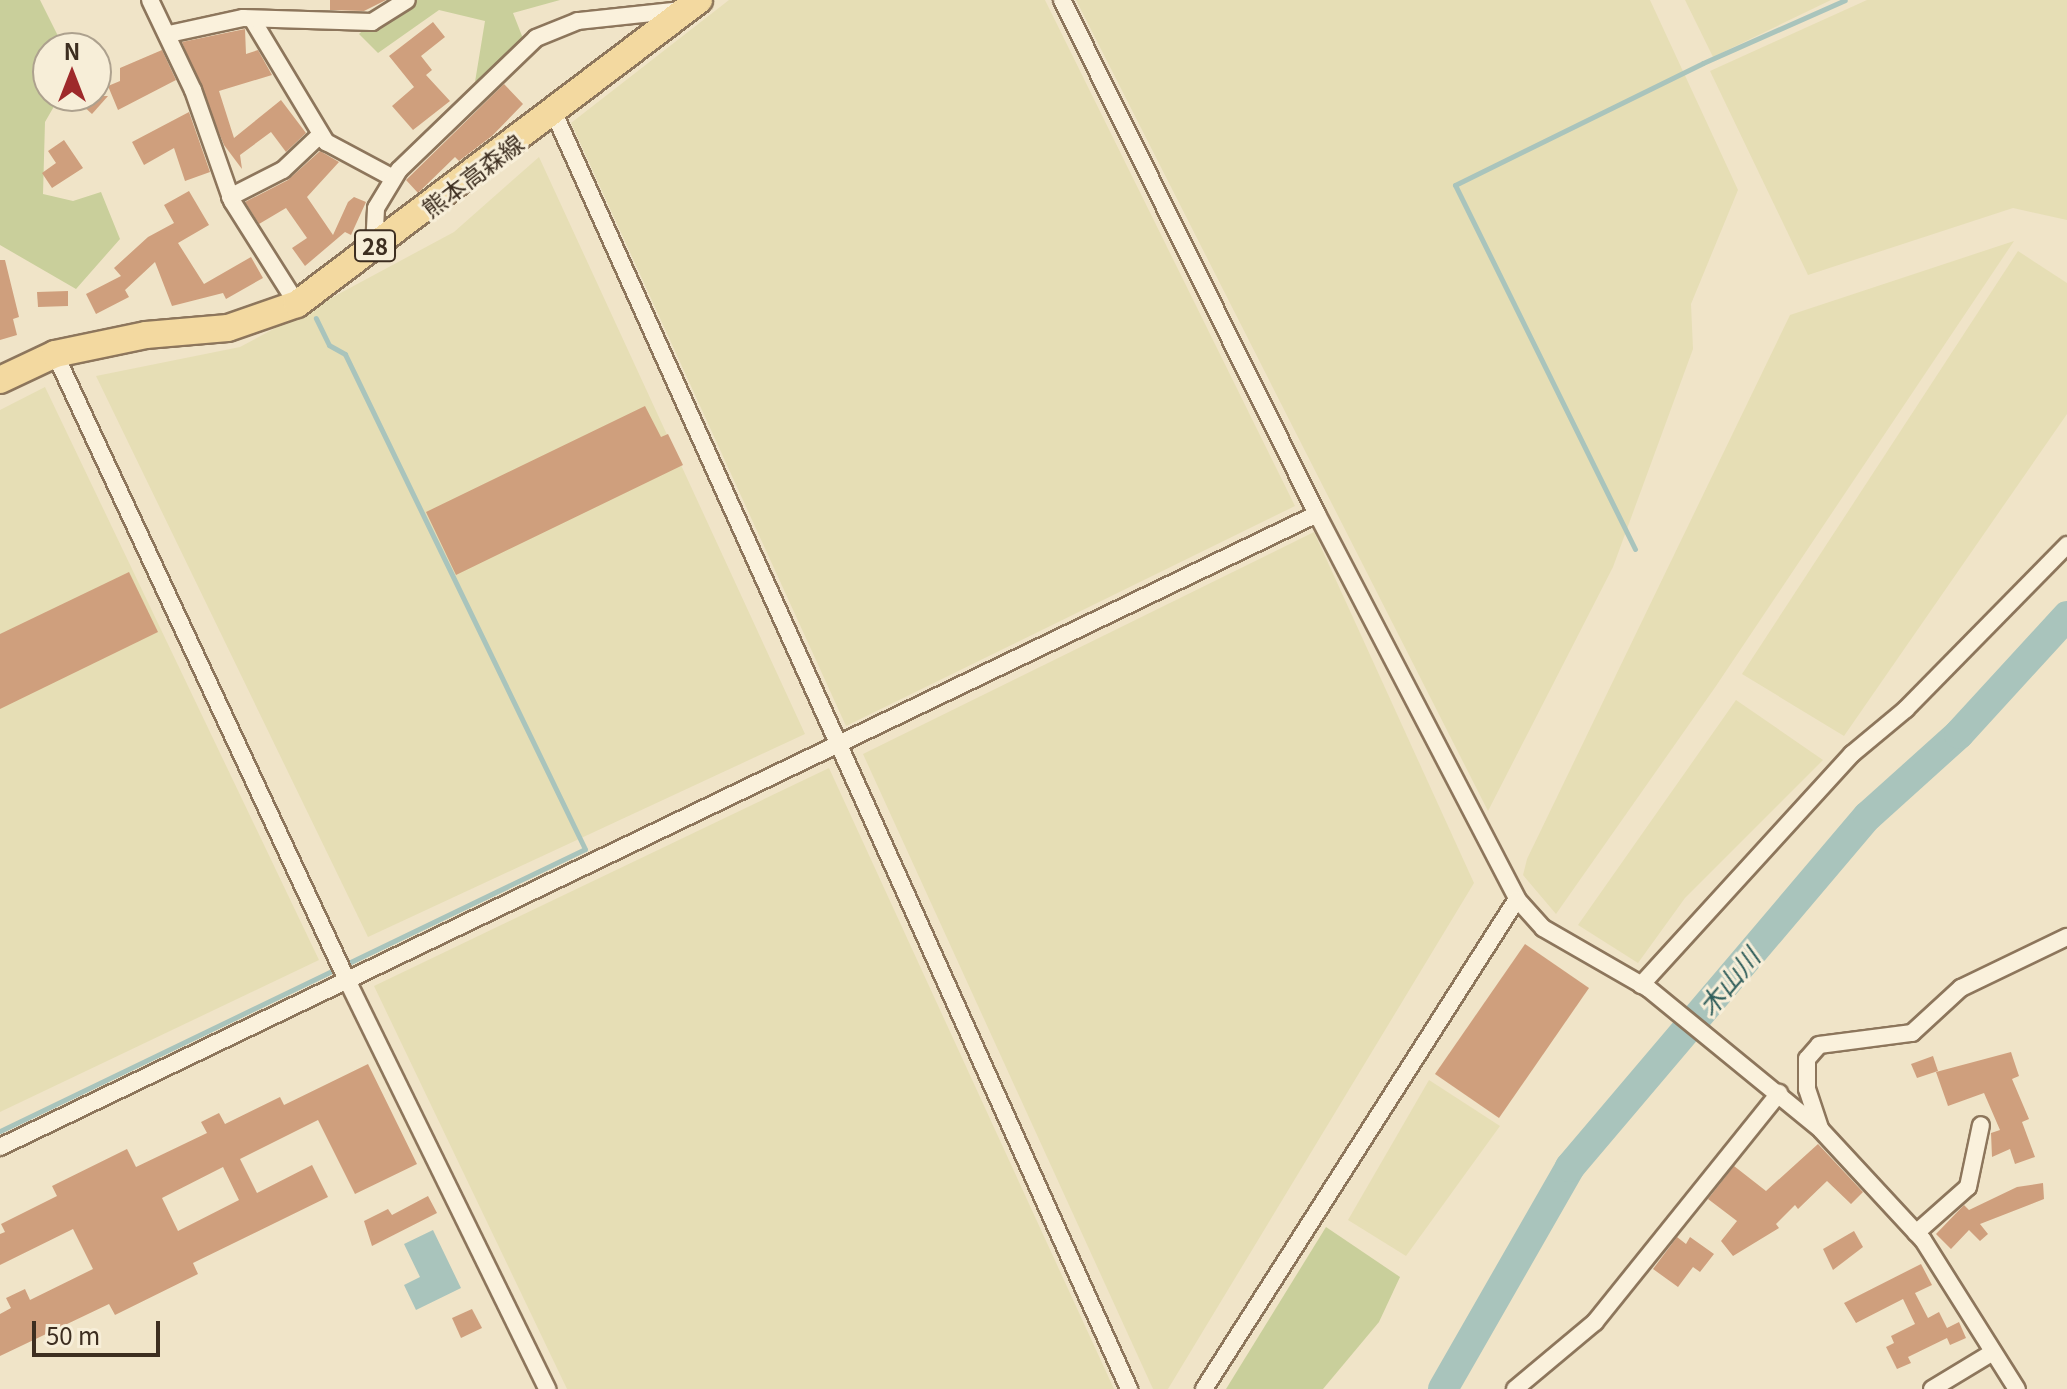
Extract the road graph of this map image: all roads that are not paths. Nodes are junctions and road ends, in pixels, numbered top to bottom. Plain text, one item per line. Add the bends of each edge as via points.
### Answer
1 (150, 0) edge
2 (407, 0) edge
3 (1062, 0) edge
4 (693, 4) edge
5 (252, 19) junction
6 (169, 34) junction
7 (554, 113) junction
8 (320, 135) junction
9 (393, 178) junction
10 (230, 197) junction
11 (374, 247) junction
12 (297, 304) junction
13 (55, 354) junction
14 (0, 380) edge
15 (1317, 514) junction
16 (2067, 545) edge
17 (838, 743) junction
18 (1517, 899) junction
19 (2067, 937) edge
20 (346, 978) junction
21 (1645, 987) junction
22 (1776, 1091) junction
23 (1981, 1125) dead end
24 (1821, 1130) junction
25 (0, 1147) edge
26 (1916, 1233) junction
27 (1993, 1352) junction
28 (547, 1389) edge
29 (1129, 1389) edge
30 (1204, 1389) edge
31 (1515, 1389) edge
32 (1932, 1389) edge
33 (2017, 1389) edge

1 - 6 street
2 - 5 street via 372,22
3 - 15 street
4 - 7 main road, 熊本高森線 / 28
4 - 9 street via 578,21 536,38
5 - 6 street
5 - 8 street
6 - 10 street
7 - 11 main road, 熊本高森線 / 28
7 - 17 street
8 - 9 street
8 - 10 street via 283,170
9 - 11 street via 376,208
10 - 12 street
11 - 12 main road, 熊本高森線 / 28
12 - 13 main road, 熊本高森線 / 28 via 228,328 146,335
13 - 14 main road, 熊本高森線 / 28
13 - 20 street
15 - 17 street
15 - 18 street
16 - 21 street via 1906,709 1852,754
17 - 20 street
17 - 29 street
18 - 21 street via 1543,928
18 - 30 street
19 - 24 street via 1961,988 1912,1033 1819,1045 1807,1059 1807,1089
20 - 25 street
20 - 28 street
21 - 22 street
22 - 24 street
22 - 31 street via 1595,1322
23 - 26 street via 1968,1187
24 - 26 street
26 - 27 street
27 - 32 street
27 - 33 street

